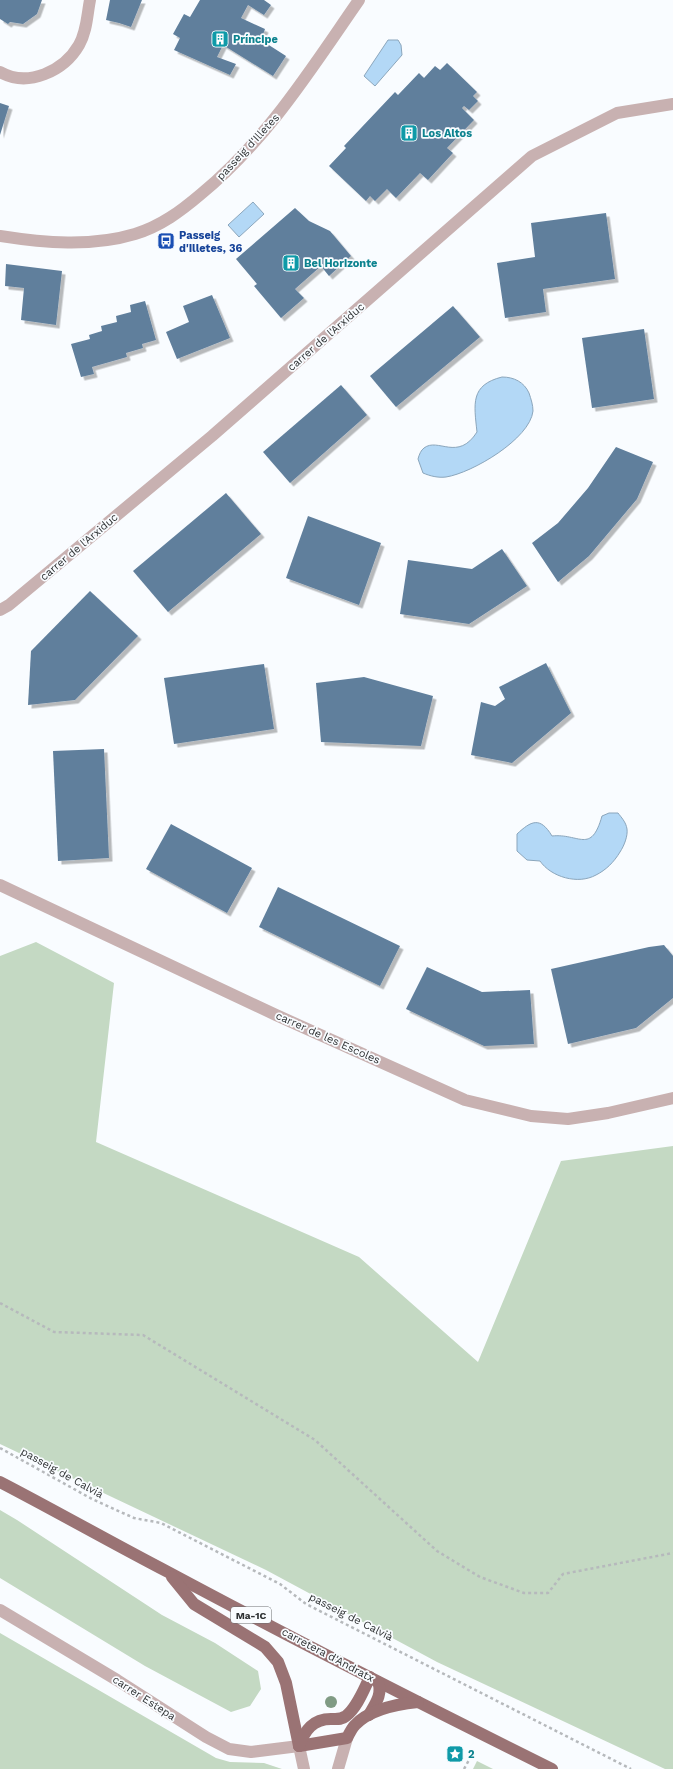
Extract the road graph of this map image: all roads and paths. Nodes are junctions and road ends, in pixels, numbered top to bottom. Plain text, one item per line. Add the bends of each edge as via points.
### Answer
1 (90, 0) edge
2 (359, 0) edge
3 (0, 72) edge
4 (673, 104) edge
5 (0, 236) edge
6 (0, 610) edge
7 (0, 885) edge
8 (673, 1098) edge
9 (0, 1303) edge
10 (0, 1448) edge
11 (0, 1482) edge
12 (673, 1553) edge
13 (169, 1573) junction
14 (0, 1610) edge
15 (374, 1679) junction
16 (418, 1702) junction
17 (369, 1715) junction
18 (347, 1738) junction
19 (298, 1746) junction
20 (475, 1751) dead end
21 (304, 1769) edge
22 (338, 1769) edge
23 (464, 1769) edge
24 (552, 1769) edge
25 (631, 1769) edge

1 - 3 street via 85,30 79,45 58,67 36,78 21,79
2 - 5 street, passeig d'Illetes via 285,106 259,138 226,174 174,216 160,225 134,234 104,240 68,243
4 - 6 street, carrer de l'Arxiduc via 617,113 532,156 212,436
7 - 8 street, carrer de les Escoles via 276,1015 465,1100 531,1116 568,1119
9 - 12 path via 54,1332 143,1335 315,1440 437,1551 480,1577 524,1593 548,1593 563,1574
10 - 25 path, passeig de Calvià via 92,1499 134,1518 161,1523 280,1584 306,1604
11 - 13 main road, carretera d'Andratx / Ma-1C
13 - 15 main road, carretera d'Andratx / Ma-1C
13 - 19 main road via 194,1604 265,1646 278,1662 286,1683
14 - 19 street, carrer Estepa via 229,1749 251,1752
15 - 16 main road, carretera d'Andratx / Ma-1C
15 - 17 main road via 380,1687 380,1694
15 - 19 main road via 347,1716 340,1720 324,1719 311,1724
16 - 17 main road via 400,1704
16 - 24 main road, carretera d'Andratx / Ma-1C
17 - 18 main road via 355,1725
18 - 19 main road
18 - 22 street
19 - 21 street
20 - 23 path

